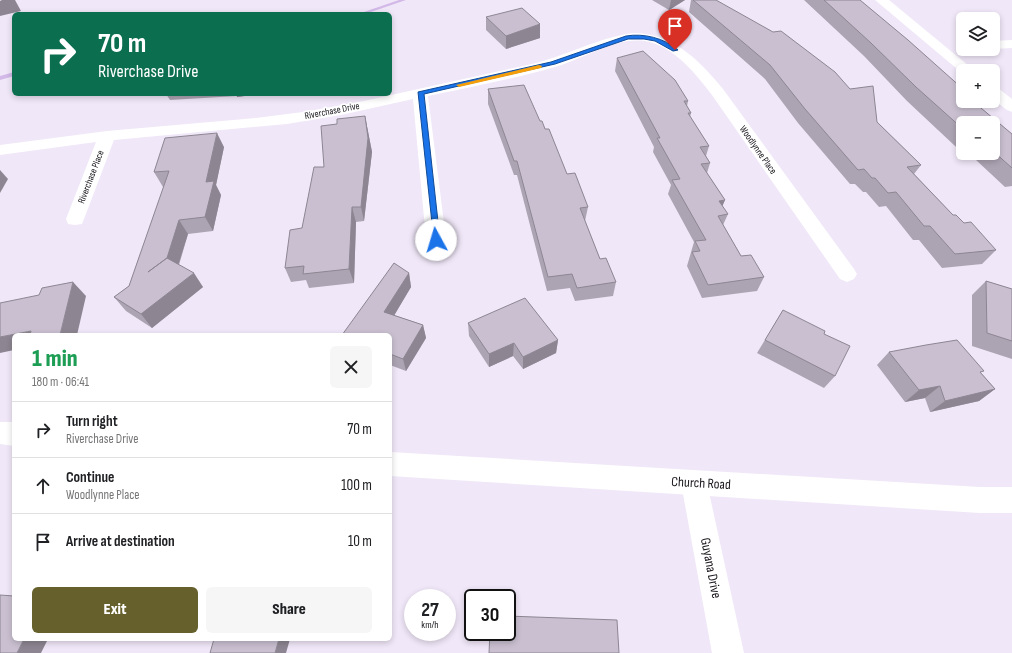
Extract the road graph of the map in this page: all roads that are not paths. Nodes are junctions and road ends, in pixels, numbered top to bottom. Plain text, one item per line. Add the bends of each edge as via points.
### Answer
1 (881, 0) edge
2 (656, 40) joint
3 (1012, 44) edge
4 (1000, 45) edge
5 (956, 48) edge
6 (941, 49) junction
7 (959, 64) edge
8 (420, 93) junction
9 (1000, 97) edge
10 (1012, 107) edge
11 (107, 136) junction
12 (0, 150) edge
13 (75, 219) dead end
14 (436, 240) dead end
15 (847, 274) dead end
16 (0, 433) edge
17 (12, 434) edge
18 (392, 464) edge
19 (694, 483) junction
20 (1012, 500) edge
21 (728, 653) edge

1 - 6 street
2 - 8 street, Riverchase Drive via 644,37 628,38 553,63
2 - 15 street, Woodlynne Place via 683,56 718,92
3 - 4 street
5 - 6 street
6 - 7 street
8 - 11 street, Riverchase Drive via 274,121
8 - 14 street
9 - 10 street
11 - 12 street, Riverchase Drive
11 - 13 street, Riverchase Place
16 - 17 street
18 - 19 street, Church Road
19 - 20 street, Church Road
19 - 21 street, Guyana Drive

